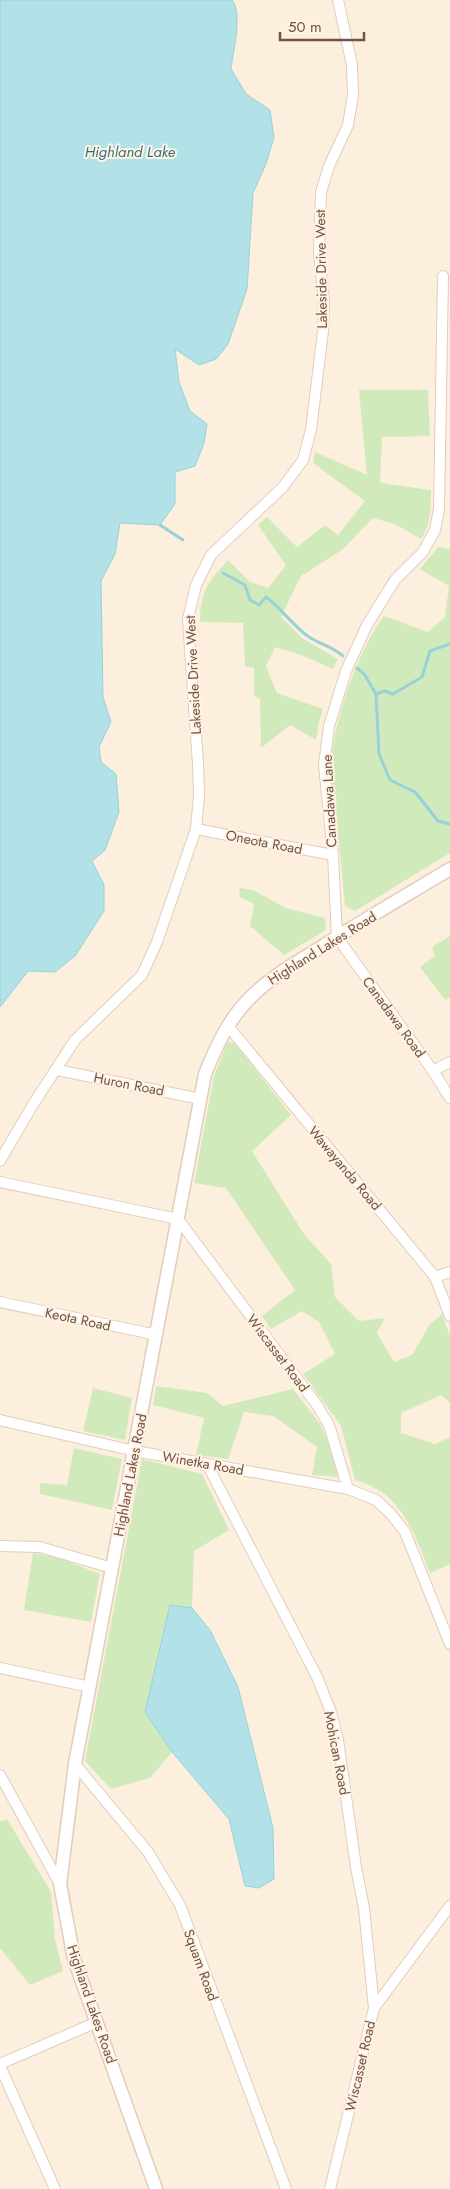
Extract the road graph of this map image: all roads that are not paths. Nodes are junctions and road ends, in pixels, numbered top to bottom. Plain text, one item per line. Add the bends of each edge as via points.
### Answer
1 (338, 0) edge
2 (443, 276) dead end
3 (196, 829) junction
4 (333, 856) junction
5 (450, 869) edge
6 (337, 937) junction
7 (228, 1026) junction
8 (450, 1062) edge
9 (57, 1070) junction
10 (434, 1071) junction
11 (450, 1098) edge
12 (200, 1099) junction
13 (0, 1161) edge
14 (0, 1182) edge
15 (178, 1219) junction
16 (450, 1272) edge
17 (435, 1277) junction
18 (0, 1302) edge
19 (450, 1316) edge
20 (157, 1335) junction
21 (0, 1420) edge
22 (135, 1452) junction
23 (208, 1464) junction
24 (348, 1489) junction
25 (0, 1546) edge
26 (112, 1568) junction
27 (450, 1644) edge
28 (0, 1668) edge
29 (90, 1687) junction
30 (75, 1764) junction
31 (0, 1774) edge
32 (60, 1884) junction
33 (450, 1906) edge
34 (374, 2008) junction
35 (97, 2022) junction
36 (0, 2065) edge
37 (55, 2189) edge
38 (156, 2189) edge
39 (286, 2189) edge
40 (330, 2189) edge

1 - 3 street, Lakeside Drive West via 352,64 353,95 348,125 329,166 322,192 319,252 323,331 310,430 303,460 282,487 211,556 191,600 188,619 199,795
2 - 4 street, Canadawa Lane via 438,516 435,530 423,552 395,580 367,625 346,672 328,726 324,765
3 - 4 street, Oneota Road
3 - 9 street, Lakeside Drive West via 157,942 142,975 75,1040
4 - 6 street, Canadawa Lane
5 - 6 street, Highland Lakes Road
6 - 7 street, Highland Lakes Road via 263,985
6 - 10 street, Canadawa Road
7 - 12 street, Highland Lakes Road via 215,1050
7 - 17 street, Wawayanda Road
8 - 10 street
9 - 12 street, Huron Road
9 - 13 street, Lakeside Drive West
10 - 11 street, Canadawa Road
12 - 15 street, Highland Lakes Road
14 - 15 street
15 - 20 street, Highland Lakes Road
15 - 24 street, Wiscasset Road via 317,1405 329,1425
16 - 17 street
17 - 19 street, Wawayanda Road
18 - 20 street, Keota Road
20 - 22 street, Highland Lakes Road
21 - 22 street, Winetka Road
22 - 23 street, Winetka Road
22 - 26 street, Highland Lakes Road
23 - 24 street, Winetka Road
23 - 34 street, Mohican Road via 317,1677 331,1712 364,1908
24 - 27 street via 376,1500 405,1532
25 - 26 street via 40,1547
26 - 29 street, Highland Lakes Road
28 - 29 street
29 - 30 street, Highland Lakes Road
30 - 32 street, Highland Lakes Road
30 - 39 street, Squam Road via 148,1852 180,1906
31 - 32 street
32 - 35 street, Highland Lakes Road via 74,1959
33 - 34 street, Wiscasset Road
34 - 40 street, Wiscasset Road
35 - 36 street
35 - 38 street, Highland Lakes Road
36 - 37 street

